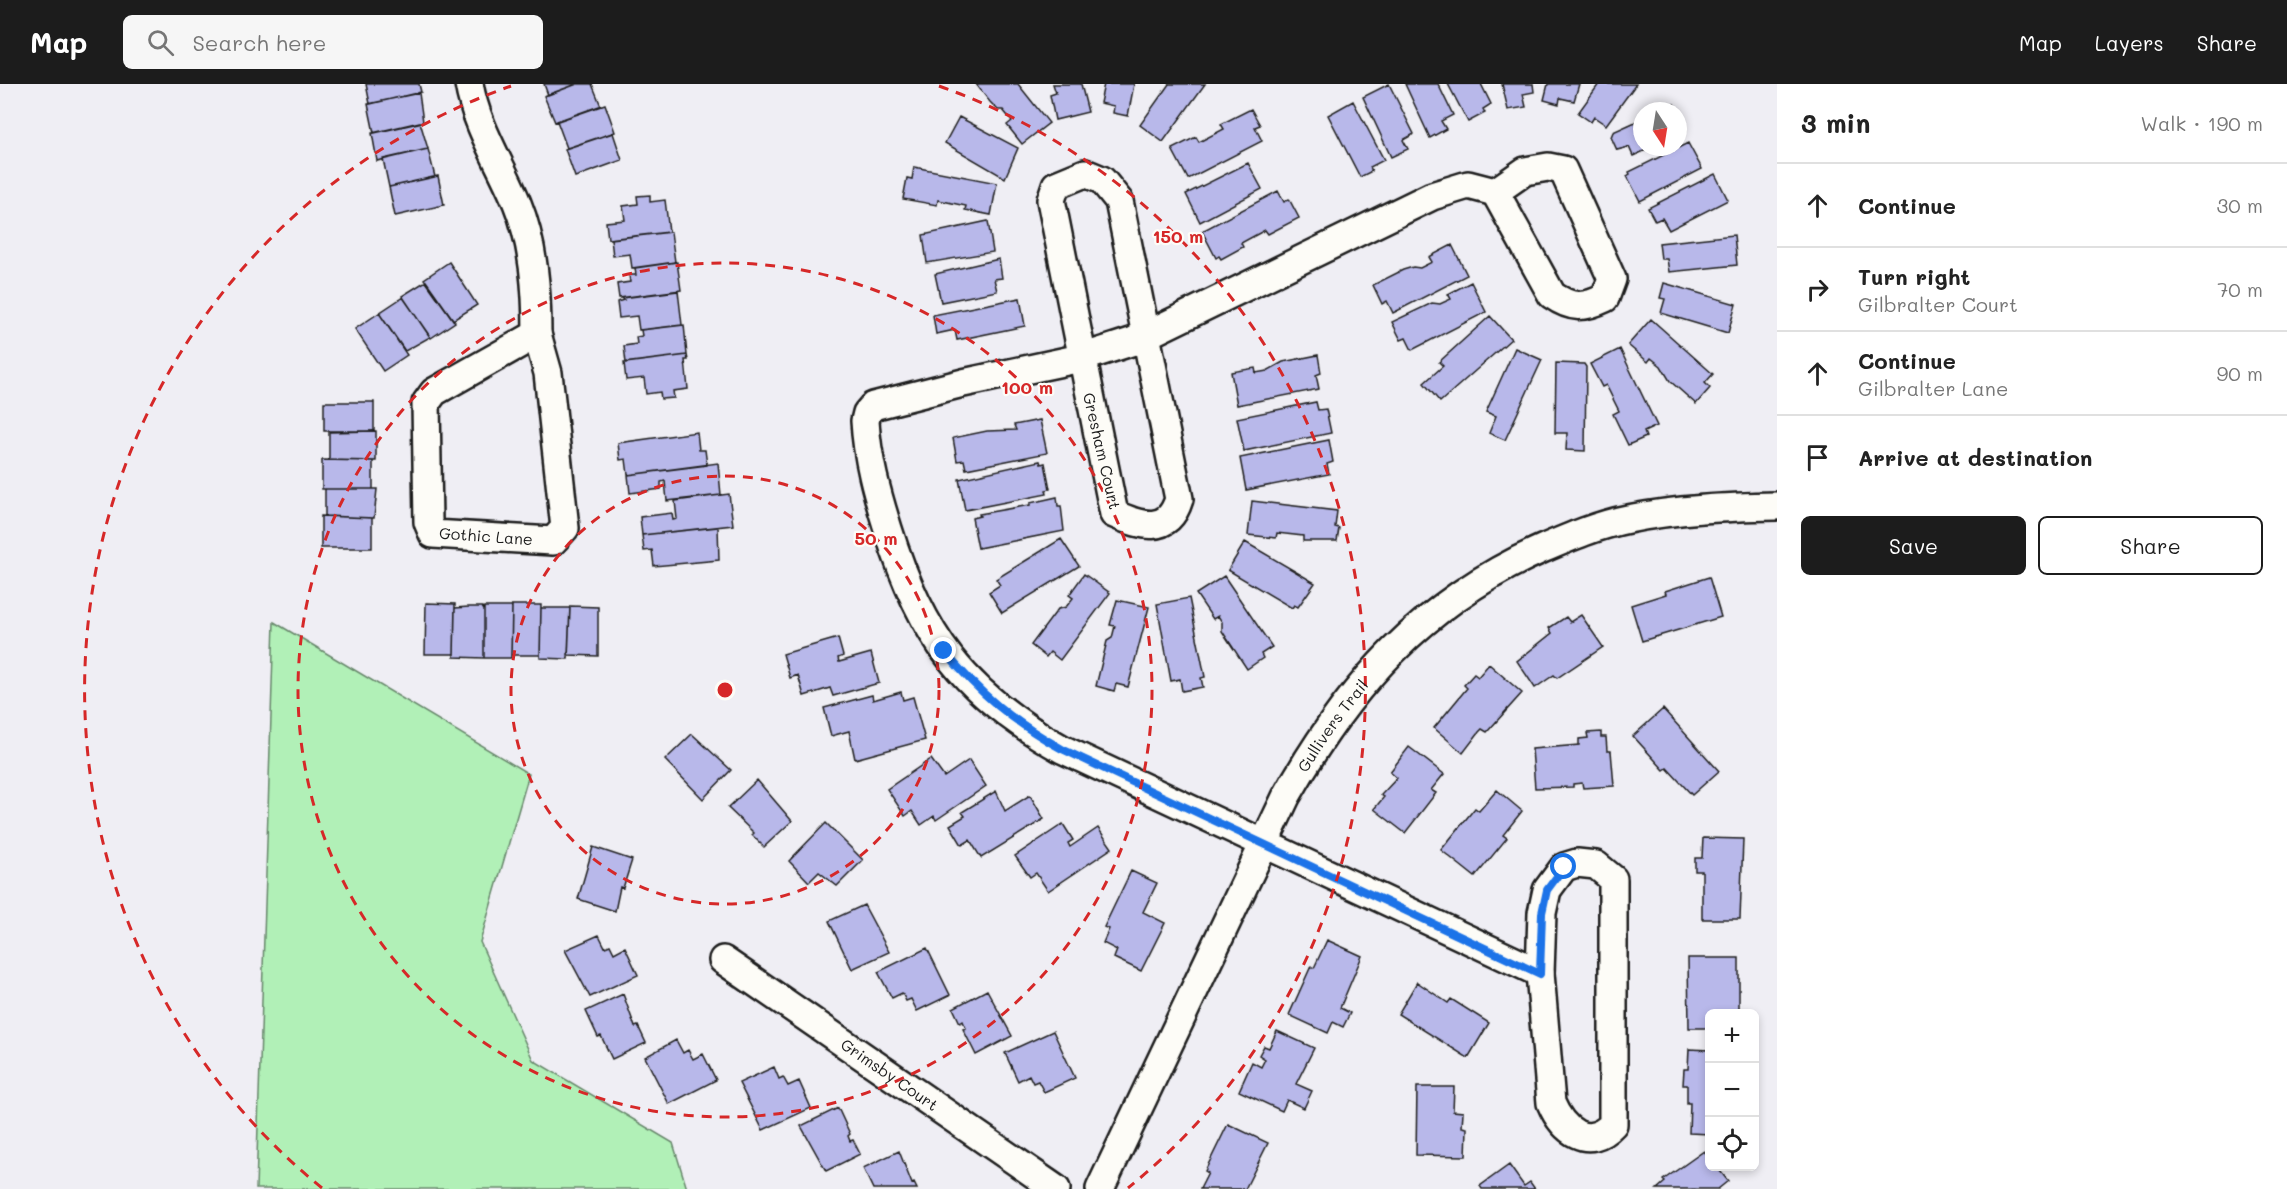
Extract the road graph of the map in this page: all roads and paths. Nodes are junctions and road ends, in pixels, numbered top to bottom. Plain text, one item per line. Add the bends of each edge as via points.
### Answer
1 (469, 84) edge
2 (1495, 192) junction
3 (537, 334) junction
4 (1146, 335) junction
5 (1081, 358) junction
6 (1777, 506) edge
7 (1262, 844) junction
8 (723, 960) dead end
9 (1540, 974) junction
10 (1056, 1189) edge
11 (1100, 1189) edge

1 - 3 street, Gothic Lane via 482,126 518,205 529,245
2 - 2 street via 1552,295 1567,305 1587,307 1605,298 1612,279 1563,170 1548,167 1525,171
2 - 4 street via 1468,185 1432,196
3 - 3 street, Gothic Lane via 434,392 426,403 428,522 433,534 553,540 564,528 548,372
4 - 5 street
4 - 5 street, Gresham Court via 1119,201 1102,180 1085,174 1056,185 1051,200
4 - 5 street, Gresham Court via 1179,499 1174,513 1162,522 1142,526 1114,514
5 - 7 street via 873,406 865,418 874,478 910,594 924,622 965,677 1022,726
6 - 7 street, Gullivers Trail via 1715,507 1611,524 1526,556 1462,592 1415,629 1367,676 1312,750
7 - 9 street
7 - 11 street, Gullivers Trail
8 - 10 street, Grimsby Court
9 - 9 street via 1542,913 1547,890 1564,867 1577,863 1596,865 1613,879 1613,1124 1604,1133 1587,1137 1571,1132 1558,1119 1551,1103

